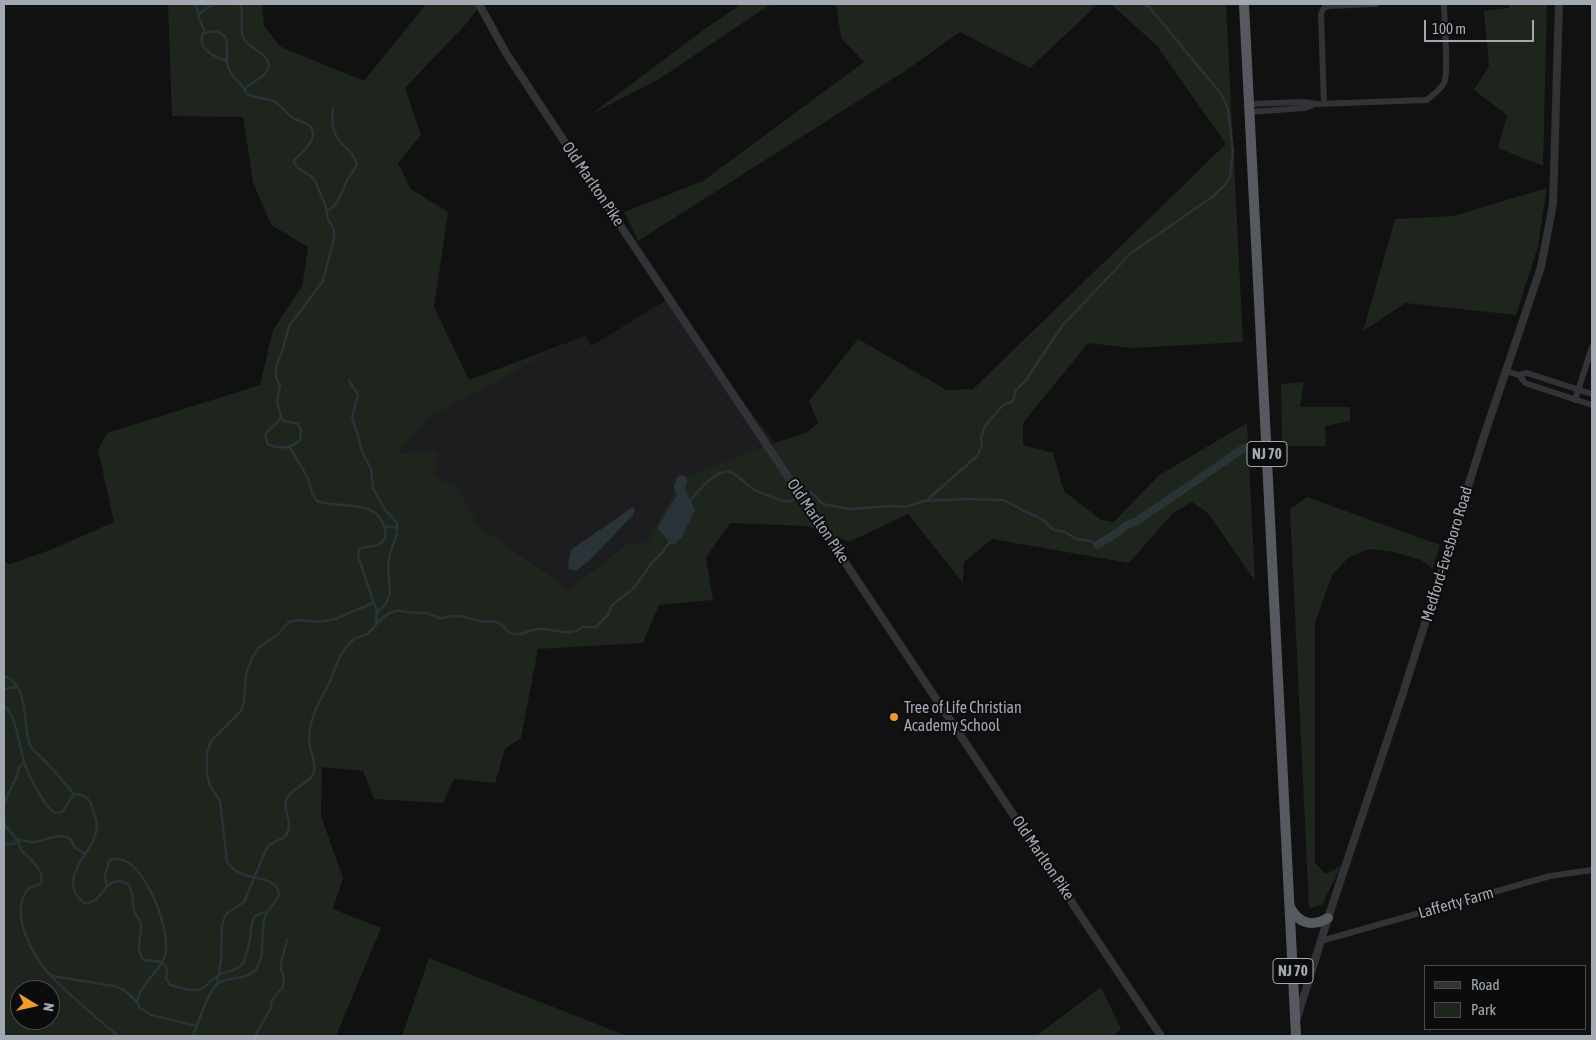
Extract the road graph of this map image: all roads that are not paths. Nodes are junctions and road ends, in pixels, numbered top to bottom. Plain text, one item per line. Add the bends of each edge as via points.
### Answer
1 (479, 4) edge
2 (1244, 4) edge
3 (1376, 4) edge
4 (1444, 4) edge
5 (1559, 4) edge
6 (1320, 103) junction
7 (1249, 108) junction
8 (1592, 347) edge
9 (1506, 371) junction
10 (1519, 375) junction
11 (1578, 390) junction
12 (1592, 394) edge
13 (1575, 400) junction
14 (1592, 405) edge
15 (1592, 870) edge
16 (1289, 904) junction
17 (1328, 918) junction
18 (1321, 941) junction
19 (1295, 1024) junction
20 (1161, 1036) edge
21 (1291, 1036) edge
22 (1296, 1036) edge

1 - 20 street, Old Marlton Pike via 502,47 554,126
2 - 7 highway, NJ 70
3 - 6 street via 1329,6 1320,14
4 - 6 street via 1444,82 1431,97 1405,102
5 - 9 street, Medford-Evesboro Road via 1550,225 1535,288
6 - 7 street
7 - 16 highway, NJ 70
8 - 11 street
9 - 10 street
9 - 17 street, Medford-Evesboro Road
10 - 11 street via 1527,373
10 - 13 street via 1525,384
11 - 12 street
11 - 13 street
13 - 14 street
15 - 18 street, Lafferty Farm via 1550,876
16 - 17 highway via 1292,912 1305,922 1313,924
16 - 19 highway, NJ 70
17 - 18 street, Medford-Evesboro Road
18 - 19 street, Medford-Evesboro Road
19 - 21 street, Medford-Evesboro Road
19 - 22 highway, NJ 70

